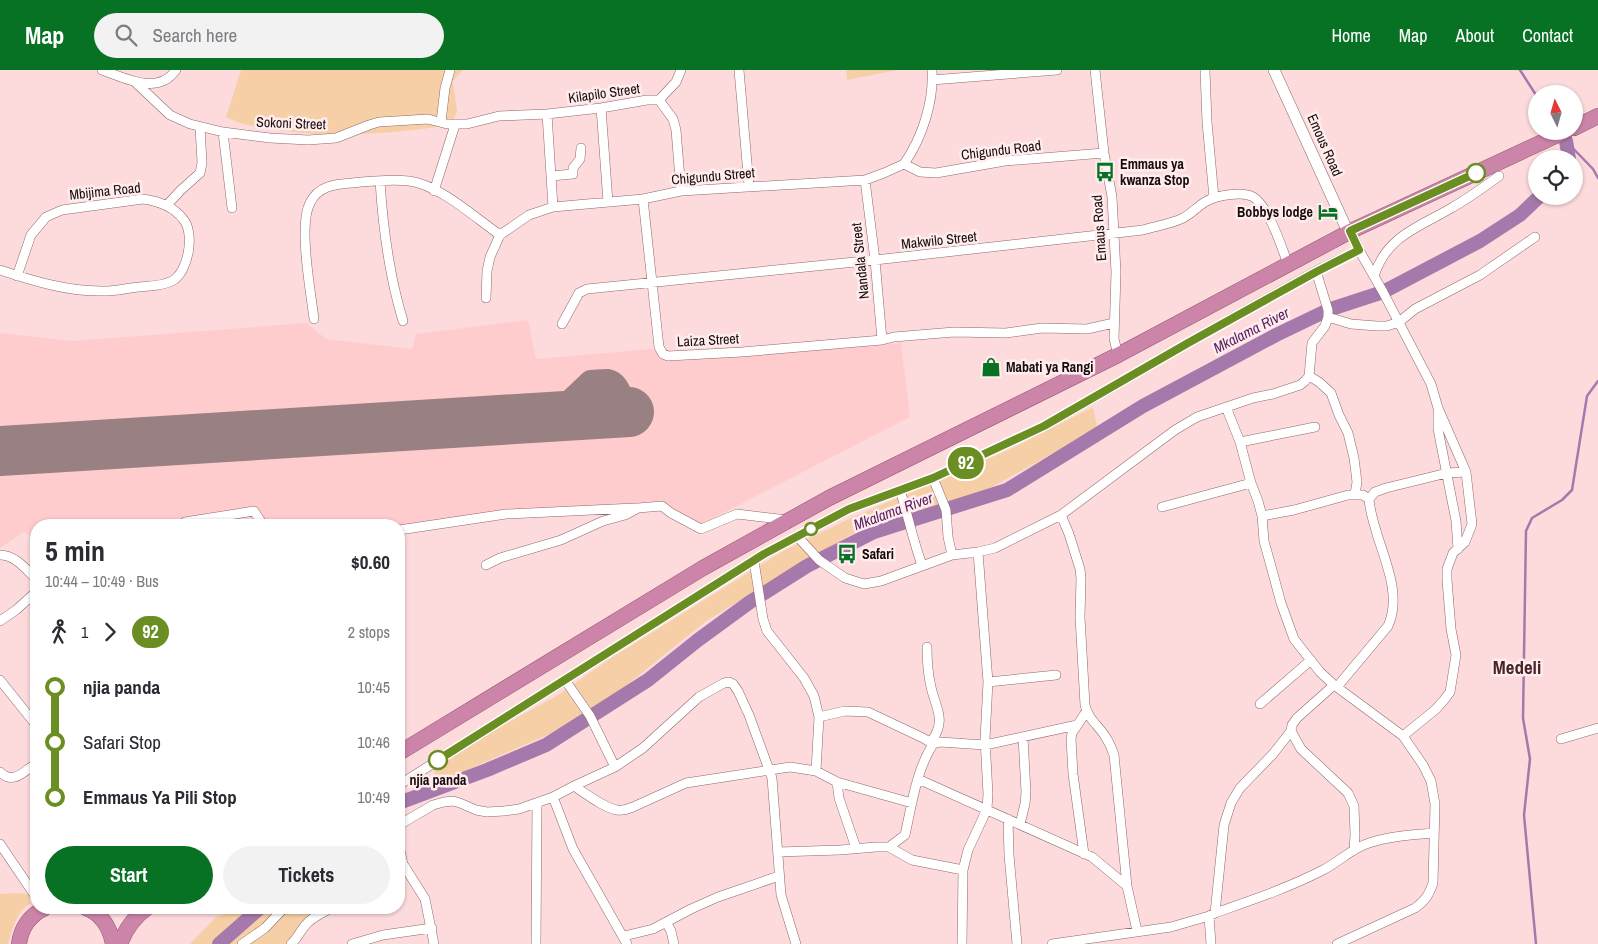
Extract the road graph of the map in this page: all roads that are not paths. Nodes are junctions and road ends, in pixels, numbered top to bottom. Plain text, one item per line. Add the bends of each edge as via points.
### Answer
1 (102, 70) edge
2 (176, 70) edge
3 (450, 70) edge
4 (681, 70) edge
5 (739, 70) edge
6 (932, 70) edge
7 (1058, 70) edge
8 (1095, 70) edge
9 (1205, 70) edge
10 (1274, 70) edge
11 (932, 80) junction
12 (135, 82) junction
13 (659, 100) junction
14 (601, 108) junction
15 (547, 114) junction
16 (1598, 116) edge
17 (441, 122) junction
18 (1583, 124) edge
19 (455, 125) junction
20 (200, 127) junction
21 (223, 132) junction
22 (1548, 140) edge
23 (581, 148) dead end
24 (1104, 153) junction
25 (904, 164) junction
26 (551, 176) junction
27 (1499, 176) dead end
28 (865, 180) junction
29 (380, 181) junction
30 (749, 186) junction
31 (434, 191) junction
32 (681, 191) junction
33 (1214, 198) junction
34 (643, 199) junction
35 (608, 202) junction
36 (166, 205) junction
37 (553, 207) junction
38 (232, 208) dead end
39 (1349, 232) junction
40 (1114, 234) junction
41 (500, 235) junction
42 (1535, 238) dead end
43 (1359, 250) junction
44 (876, 260) junction
45 (1288, 264) junction
46 (0, 270) edge
47 (1316, 272) junction
48 (17, 276) junction
49 (1374, 276) junction
50 (652, 283) junction
51 (486, 298) dead end
52 (1328, 317) junction
53 (314, 320) dead end
54 (403, 322) dead end
55 (1399, 322) junction
56 (1114, 323) junction
57 (562, 324) dead end
58 (882, 340) junction
59 (1118, 355) junction
60 (1309, 376) junction
61 (1226, 407) junction
62 (1438, 408) junction
63 (1315, 427) dead end
64 (1240, 442) junction
65 (1466, 472) junction
66 (1447, 473) junction
67 (933, 478) junction
68 (1251, 483) junction
69 (900, 490) junction
70 (1355, 494) junction
71 (1369, 499) junction
72 (1162, 507) dead end
73 (638, 508) junction
74 (1061, 515) junction
75 (1262, 516) junction
76 (204, 519) edge
77 (259, 519) edge
78 (787, 520) junction
79 (405, 529) edge
80 (797, 536) junction
81 (1458, 549) junction
82 (978, 552) junction
83 (0, 555) edge
84 (952, 555) junction
85 (754, 561) junction
86 (486, 565) dead end
87 (922, 566) junction
88 (30, 574) edge
89 (30, 597) edge
90 (0, 621) edge
91 (927, 647) dead end
92 (1311, 660) junction
93 (1056, 674) dead end
94 (0, 680) edge
95 (565, 680) junction
96 (988, 682) junction
97 (1335, 686) junction
98 (1260, 704) dead end
99 (1086, 712) junction
100 (30, 716) edge
101 (819, 717) junction
102 (1077, 725) junction
103 (1598, 728) edge
104 (1290, 731) junction
105 (1402, 736) junction
106 (1023, 737) junction
107 (1561, 739) dead end
108 (932, 743) junction
109 (985, 745) junction
110 (405, 748) edge
111 (615, 767) junction
112 (30, 768) edge
113 (770, 770) junction
114 (816, 771) junction
115 (0, 772) edge
116 (918, 778) junction
117 (405, 781) edge
118 (837, 782) junction
119 (574, 786) junction
120 (553, 797) junction
121 (912, 803) junction
122 (537, 804) junction
123 (987, 809) junction
124 (405, 819) edge
125 (1008, 819) junction
126 (1020, 824) junction
127 (1434, 833) junction
128 (0, 844) edge
129 (889, 847) junction
130 (856, 848) junction
131 (1354, 850) junction
132 (778, 852) junction
133 (1084, 854) junction
134 (405, 867) edge
135 (963, 870) junction
136 (779, 876) junction
137 (1127, 886) junction
138 (30, 888) edge
139 (34, 914) edge
140 (96, 914) edge
141 (138, 914) edge
142 (278, 914) edge
143 (321, 914) edge
144 (1212, 914) junction
145 (666, 922) junction
146 (432, 928) junction
147 (1133, 933) junction
148 (626, 940) edge
149 (1075, 942) edge
150 (18, 944) edge
151 (114, 944) edge
152 (120, 944) edge
153 (242, 944) edge
154 (291, 944) edge
155 (352, 944) edge
156 (434, 944) edge
157 (536, 944) edge
158 (674, 944) edge
159 (796, 944) edge
160 (962, 944) edge
161 (1017, 944) edge
162 (1052, 944) edge
163 (1130, 944) edge
164 (1211, 944) edge
165 (1337, 944) edge

1 - 12 street
2 - 12 street via 162,82
3 - 17 street
4 - 13 street via 676,82
5 - 30 street
6 - 11 street
7 - 11 street
8 - 24 street, Emaus Road
9 - 33 street via 1206,122
10 - 39 street, Emous Road
11 - 25 street via 924,124
12 - 20 street, Sokoni Street via 170,115
13 - 14 street, Kilapilo Street
13 - 32 street, Kilapilo Street via 673,119 676,130
14 - 15 street, Kilapilo Street
14 - 35 street
15 - 19 street, Sokoni Street via 499,116
15 - 26 street
16 - 18 highway
17 - 19 street, Sokoni Street
17 - 21 street, Sokoni Street via 423,119 379,122 336,138 308,140
19 - 31 street
20 - 21 street, Sokoni Street
20 - 36 street via 200,174
21 - 38 street
22 - 39 highway
23 - 26 street via 573,174
24 - 25 street, Chigundu Road via 1005,161 936,173 920,172
24 - 40 street, Emaus Road via 1112,197
25 - 28 street, Chigundu Street
26 - 37 street
27 - 49 street via 1456,206 1399,237 1384,254
28 - 30 street, Chigundu Street
28 - 44 street, Nandala Street
29 - 31 street via 411,181
29 - 53 street via 333,184 320,190 310,203 305,231
29 - 54 street via 386,248
30 - 32 street, Chigundu Street
31 - 41 street
32 - 34 street, Chigundu Street
33 - 40 street, Makwilo Street via 1182,218 1143,230
33 - 45 street, Makwilo Street via 1249,195 1257,200 1270,219
34 - 35 street, Chigundu Street
34 - 50 street, Laiza Street
35 - 37 street, Chigundu Street
36 - 48 street, Mbijima Road via 143,199 62,210 46,217 31,235
36 - 48 street, Mbijima Road via 184,219 188,235 188,256 173,281 104,291 63,287
37 - 41 street, Chigundu Street via 529,215
39 - 43 street
39 - 45 highway
40 - 44 street, Makwilo Street
40 - 56 street, Emaus Road
41 - 51 street via 490,257
42 - 55 street via 1480,275
43 - 47 street
43 - 49 street
44 - 50 street, Makwilo Street
44 - 58 street, Nandala Street
45 - 59 highway
46 - 48 street, Mbijima Road
47 - 52 street
47 - 67 street via 1044,426
49 - 55 street
50 - 57 street, Makwilo Street via 582,291
50 - 58 street, Laiza Street via 659,347 668,356
52 - 55 street via 1351,324 1377,326
52 - 60 street via 1312,343
55 - 62 street via 1431,384
56 - 58 street, Laiza Street via 1087,329 954,332
56 - 59 street, Emaus Road
59 - 78 highway
60 - 61 street via 1300,385
60 - 70 street via 1331,392 1348,433 1354,458
61 - 64 street
61 - 74 street via 1196,417 1175,430
62 - 65 street
62 - 66 street via 1438,429
63 - 64 street
64 - 68 street
65 - 66 street
65 - 81 street via 1472,524 1465,542
66 - 71 street via 1386,488 1375,492
66 - 81 street
67 - 69 street
67 - 84 street via 946,510
68 - 72 street
68 - 75 street
69 - 80 street via 855,506
69 - 87 street
70 - 71 street
70 - 75 street
71 - 97 street via 1390,576 1393,616 1388,626
73 - 78 street via 662,506 702,529 737,514
73 - 79 street via 506,514
73 - 86 street via 561,540
74 - 82 street via 995,548
74 - 99 street via 1080,568
75 - 92 street via 1264,540 1281,603 1294,639
76 - 77 street via 254,511
78 - 110 highway
80 - 85 street
80 - 87 street via 819,560 845,578 864,584
81 - 105 street via 1447,568 1456,655 1453,682 1444,700
82 - 84 street
82 - 96 street
83 - 88 street via 14,559
84 - 87 street
85 - 95 street
85 - 101 street via 767,630 810,688
89 - 90 street
91 - 108 street via 931,687 940,715
92 - 97 street
92 - 98 street
93 - 96 street
94 - 100 street
95 - 111 street via 590,716
95 - 117 street
96 - 109 street
97 - 104 street via 1297,718
97 - 105 street
99 - 102 street
99 - 137 street via 1105,737 1114,756
101 - 108 street via 845,711 868,712
101 - 114 street
102 - 106 street
102 - 133 street via 1070,739
103 - 107 street
104 - 131 street via 1301,749 1348,793 1354,806
104 - 144 street via 1268,760 1240,788 1231,803 1224,825
105 - 127 street via 1431,781 1435,804
106 - 109 street
106 - 126 street via 1026,792
108 - 109 street
108 - 116 street
109 - 123 street
111 - 113 street via 643,748 699,697 730,682 749,715
111 - 119 street
112 - 115 street via 12,778
113 - 114 street via 790,767
113 - 119 street via 686,783 624,810 606,806
113 - 132 street
114 - 118 street
116 - 121 street
116 - 123 street
118 - 121 street
118 - 130 street via 839,798
119 - 120 street
120 - 122 street
120 - 148 street via 573,849
121 - 129 street via 905,835
122 - 124 street via 519,810 487,812 453,801 444,802
122 - 157 street
123 - 125 street
123 - 135 street via 968,850
125 - 126 street
125 - 161 street
126 - 133 street
127 - 131 street via 1386,838
127 - 165 street via 1433,883 1425,900 1415,908
128 - 138 street
129 - 130 street
129 - 135 street via 912,860
130 - 132 street
131 - 144 street via 1280,890
132 - 136 street
133 - 137 street
134 - 146 street via 425,899
135 - 160 street
136 - 145 street via 718,897
136 - 159 street via 781,895
137 - 147 street
139 - 150 highway via 25,925
140 - 151 highway via 111,932
141 - 152 highway
142 - 153 street
143 - 154 street via 304,926
144 - 147 street via 1171,928
144 - 164 street
145 - 148 street
145 - 158 street
146 - 155 street via 383,935
146 - 156 street
147 - 149 street
147 - 163 street
149 - 162 street

